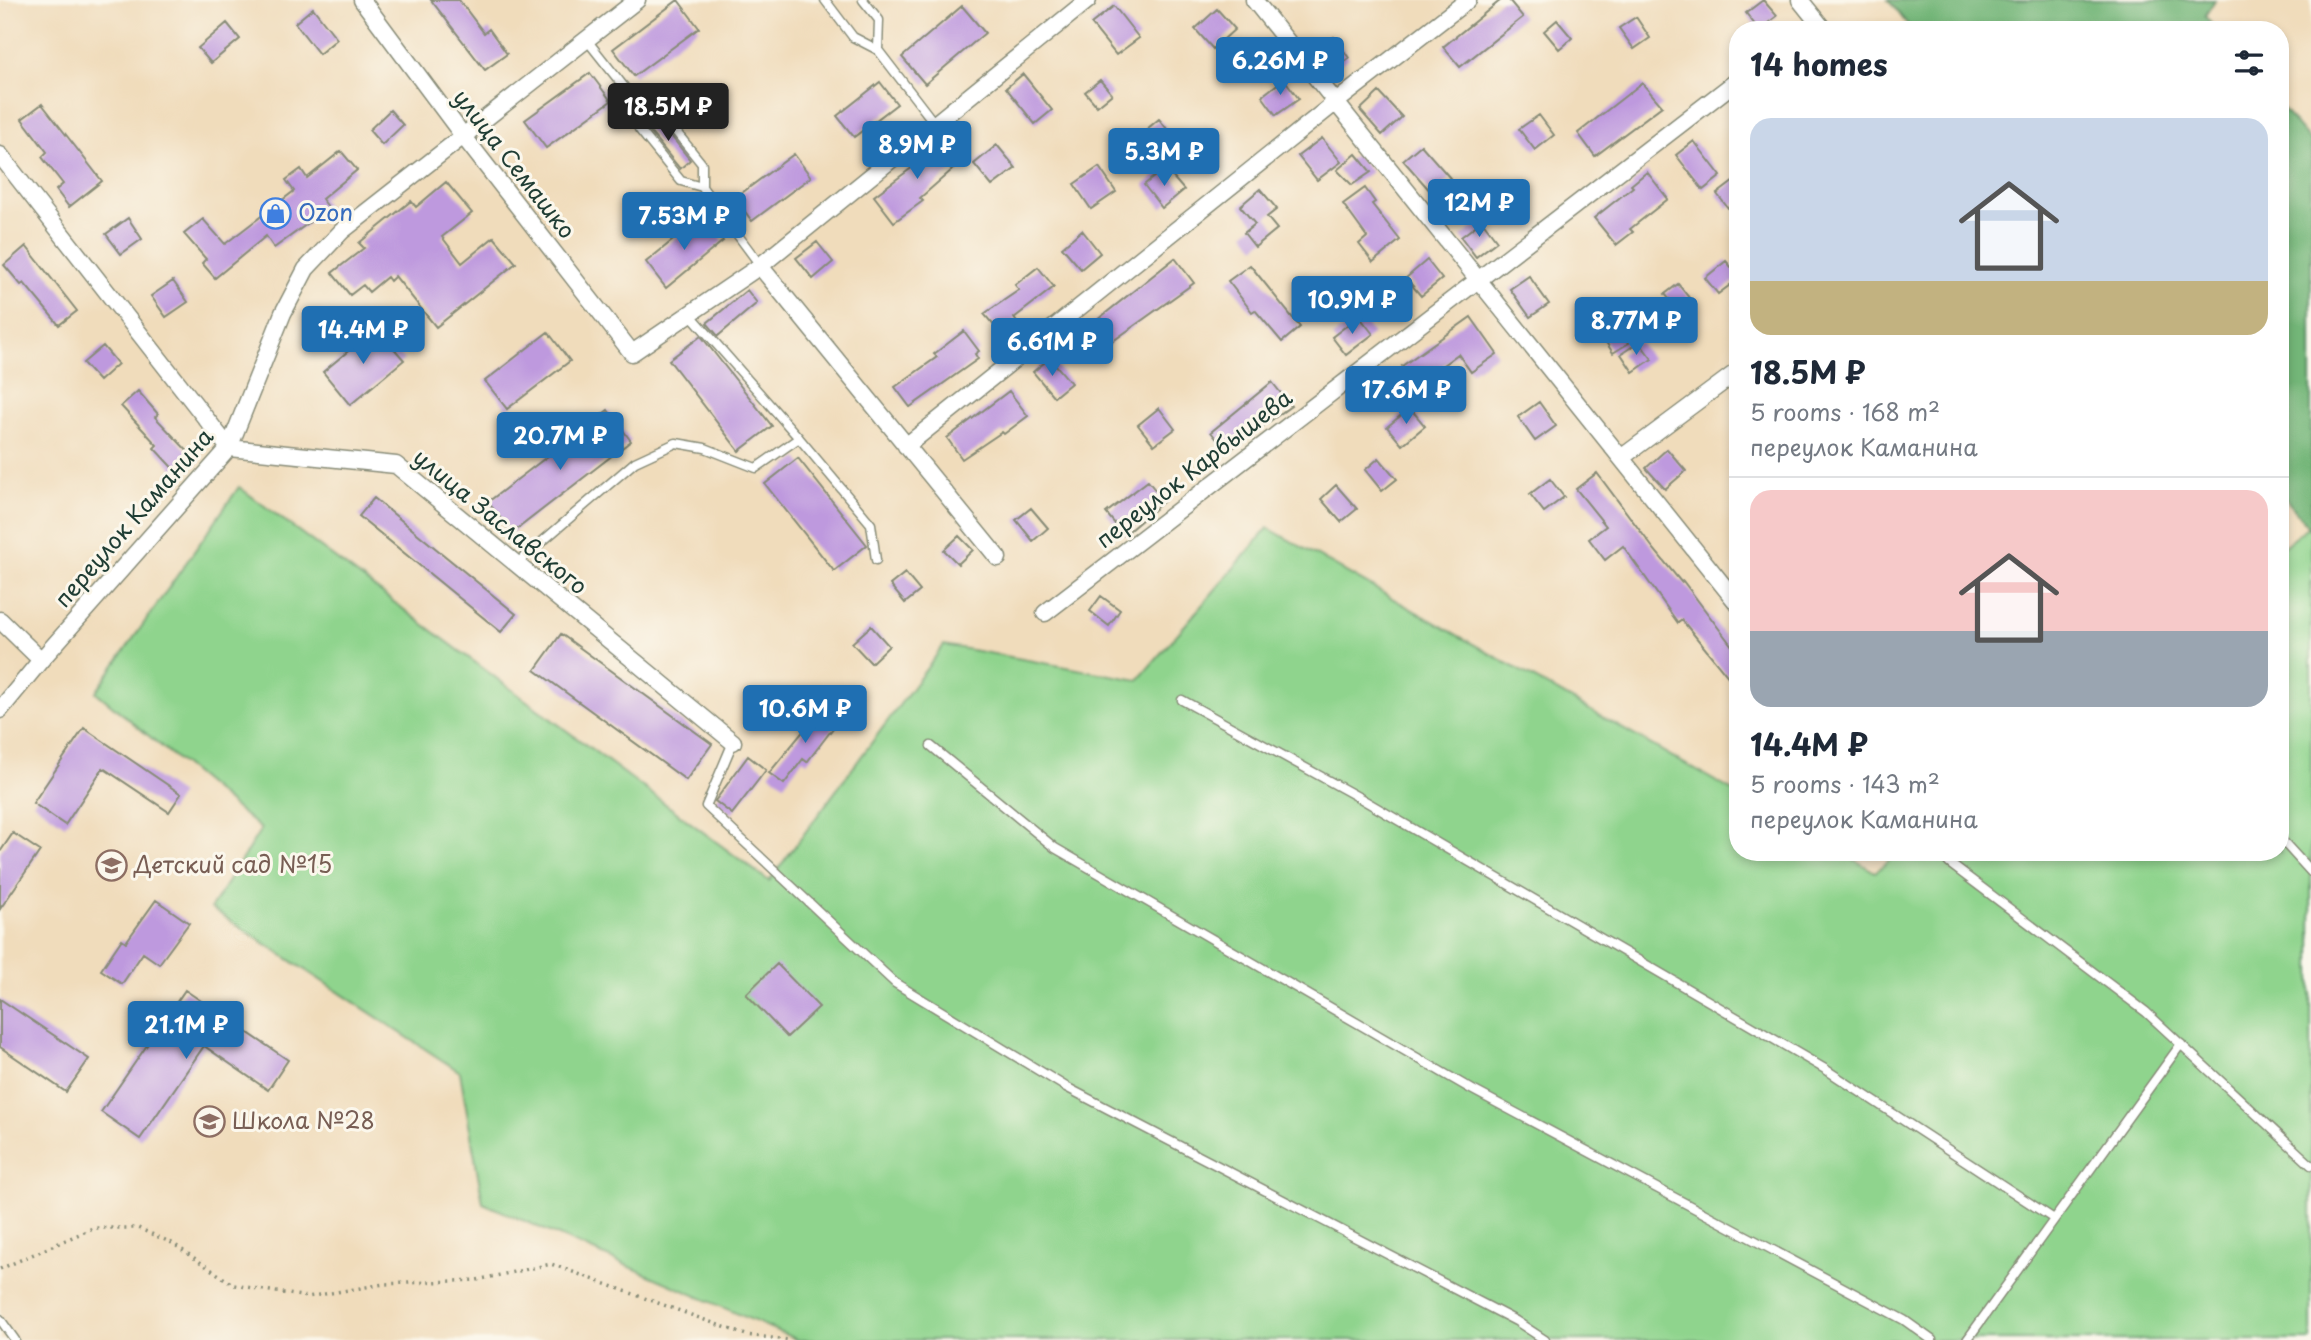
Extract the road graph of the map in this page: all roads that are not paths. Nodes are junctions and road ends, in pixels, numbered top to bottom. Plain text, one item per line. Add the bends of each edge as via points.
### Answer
1 (362, 0) edge
2 (637, 0) edge
3 (825, 0) edge
4 (863, 0) edge
5 (1088, 0) edge
6 (1254, 0) edge
7 (1468, 0) edge
8 (1800, 0) edge
9 (1811, 21) edge
10 (586, 40) junction
11 (878, 50) junction
12 (1729, 87) edge
13 (636, 102) junction
14 (1336, 102) junction
15 (935, 124) junction
16 (464, 137) junction
17 (0, 155) edge
18 (702, 187) junction
19 (761, 265) junction
20 (1478, 279) junction
21 (690, 314) junction
22 (1729, 378) edge
23 (799, 438) junction
24 (906, 446) junction
25 (229, 448) junction
26 (1621, 458) junction
27 (999, 558) dead end
28 (876, 560) dead end
29 (516, 564) junction
30 (1729, 593) edge
31 (1045, 613) dead end
32 (0, 620) edge
33 (41, 660) junction
34 (1182, 700) dead end
35 (0, 710) edge
36 (733, 742) joint
37 (931, 746) dead end
38 (2289, 848) edge
39 (1947, 861) edge
40 (2311, 872) edge
41 (2181, 1044) junction
42 (2311, 1165) edge
43 (2054, 1219) junction
44 (0, 1319) edge
45 (15, 1340) edge
46 (1545, 1340) edge
47 (1932, 1340) edge
48 (1967, 1340) edge

1 - 16 street, улица Семашко
2 - 10 street, переулок Каманина
3 - 11 lane via 853,37
4 - 11 lane via 879,20
5 - 15 street
6 - 14 street
7 - 14 street
8 - 9 street
10 - 13 lane
10 - 16 street, переулок Каманина
11 - 15 lane
12 - 20 street, переулок Карбышева
13 - 18 lane via 660,112 702,164
13 - 18 lane via 639,129 681,181
14 - 20 street
14 - 24 street
15 - 19 street
16 - 21 street, улица Семашко via 632,353
16 - 25 street, переулок Каманина via 342,231 306,269 283,313
17 - 25 street
18 - 19 lane
19 - 21 street
19 - 24 street
20 - 26 street
20 - 31 street, переулок Карбышева
21 - 23 lane
22 - 26 street
23 - 28 lane via 871,524
23 - 29 lane via 756,468 705,448 676,443 635,462
24 - 27 street
25 - 29 street, улица Заславского via 396,466
25 - 33 street, переулок Каманина
26 - 30 street
29 - 36 street, улица Заславского
32 - 33 street
33 - 35 street, переулок Каманина
34 - 43 lane via 1360,798 1825,1069
36 - 46 lane via 706,806 895,983 1066,1087
37 - 47 lane via 1055,848 1471,1089 1904,1320
38 - 40 lane
39 - 41 lane via 2146,1012
41 - 42 lane
41 - 43 lane
43 - 48 lane
44 - 45 lane

